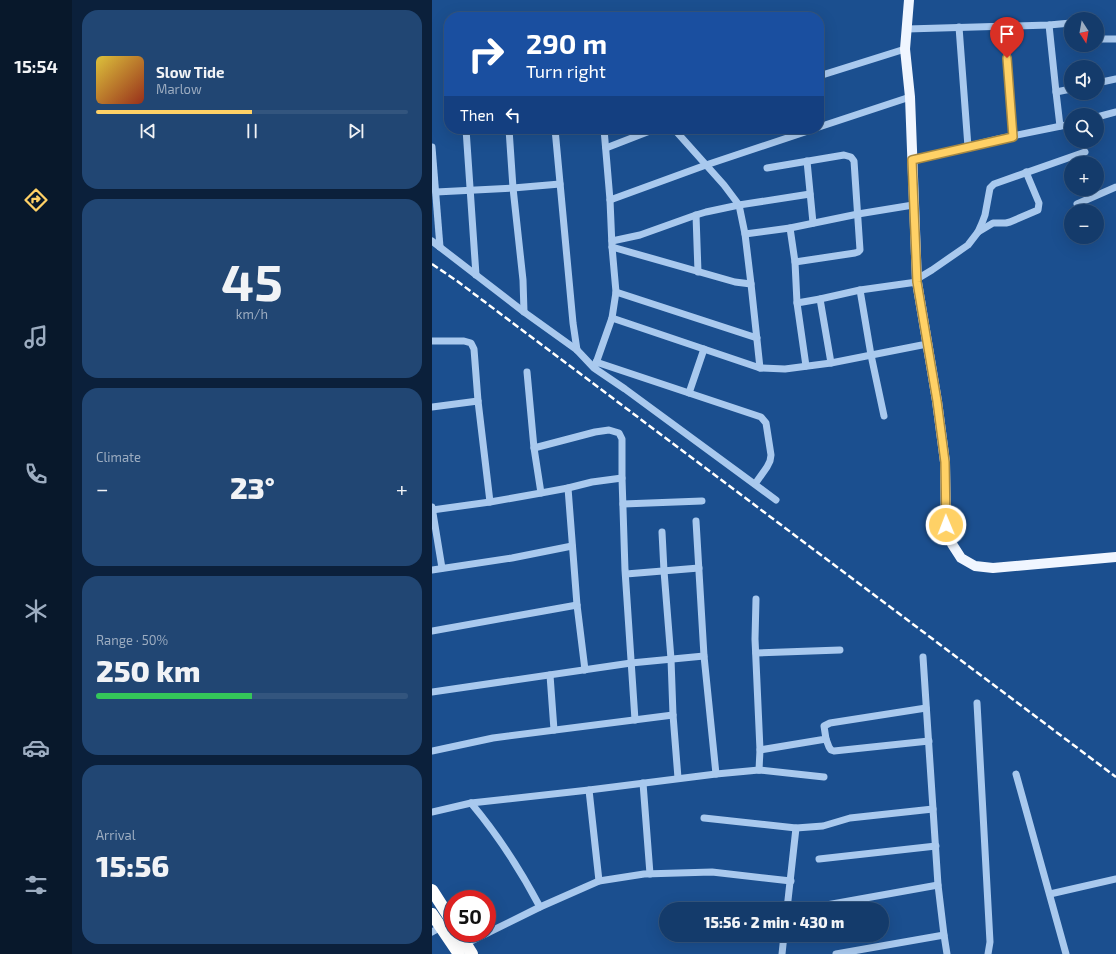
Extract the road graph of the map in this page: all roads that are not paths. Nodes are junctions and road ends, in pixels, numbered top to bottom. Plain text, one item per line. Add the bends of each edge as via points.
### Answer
1 (909, 0) edge
2 (1064, 23) edge
3 (1049, 25) junction
4 (1005, 26) junction
5 (959, 28) junction
6 (907, 29) junction
7 (1116, 38) edge
8 (1104, 39) edge
9 (905, 49) junction
10 (824, 74) edge
11 (1116, 79) edge
12 (1104, 82) edge
13 (1064, 90) edge
14 (1056, 92) junction
15 (910, 97) junction
16 (1116, 112) edge
17 (1104, 116) edge
18 (824, 125) edge
19 (1064, 125) edge
20 (1060, 126) junction
21 (466, 134) edge
22 (509, 134) edge
23 (555, 134) edge
24 (605, 134) edge
25 (642, 134) edge
26 (678, 134) edge
27 (799, 134) edge
28 (1013, 137) junction
29 (432, 147) edge
30 (968, 147) junction
31 (606, 148) junction
32 (1085, 152) dead end
33 (432, 155) edge
34 (912, 160) junction
35 (807, 161) junction
36 (706, 165) junction
37 (767, 168) dead end
38 (1026, 172) junction
39 (560, 184) junction
40 (1116, 187) edge
41 (513, 188) junction
42 (470, 190) junction
43 (436, 192) junction
44 (810, 194) junction
45 (610, 200) junction
46 (1077, 204) dead end
47 (739, 205) junction
48 (913, 206) junction
49 (858, 214) junction
50 (696, 215) junction
51 (813, 223) junction
52 (790, 228) junction
53 (978, 232) junction
54 (745, 234) junction
55 (432, 241) edge
56 (612, 244) junction
57 (440, 247) junction
58 (795, 262) junction
59 (698, 272) junction
60 (476, 274) junction
61 (917, 280) junction
62 (752, 284) junction
63 (860, 290) junction
64 (616, 292) junction
65 (820, 299) junction
66 (797, 303) junction
67 (524, 312) junction
68 (612, 318) junction
69 (757, 338) junction
70 (432, 341) edge
71 (927, 344) junction
72 (704, 349) junction
73 (577, 350) junction
74 (871, 355) junction
75 (832, 363) junction
76 (595, 365) junction
77 (806, 366) junction
78 (760, 368) junction
79 (527, 372) dead end
80 (689, 393) junction
81 (478, 401) junction
82 (432, 407) edge
83 (884, 416) dead end
84 (534, 448) junction
85 (622, 478) junction
86 (755, 484) junction
87 (568, 488) junction
88 (541, 493) junction
89 (776, 500) dead end
90 (702, 501) dead end
91 (490, 502) junction
92 (623, 504) junction
93 (432, 508) edge
94 (696, 521) dead end
95 (662, 532) dead end
96 (572, 546) junction
97 (1116, 557) edge
98 (442, 568) junction
99 (699, 568) junction
100 (432, 570) edge
101 (664, 571) junction
102 (626, 574) junction
103 (756, 599) dead end
104 (577, 605) junction
105 (432, 630) edge
106 (840, 650) dead end
107 (756, 653) junction
108 (704, 656) junction
109 (923, 657) dead end
110 (671, 659) junction
111 (631, 663) junction
112 (585, 670) junction
113 (550, 675) junction
114 (432, 692) edge
115 (977, 703) dead end
116 (926, 708) junction
117 (673, 715) junction
118 (635, 720) junction
119 (554, 730) junction
120 (826, 739) junction
121 (929, 741) junction
122 (760, 750) junction
123 (432, 751) edge
124 (759, 770) junction
125 (716, 774) junction
126 (1016, 774) dead end
127 (824, 777) dead end
128 (678, 778) junction
129 (643, 783) junction
130 (590, 790) junction
131 (471, 803) junction
132 (933, 809) junction
133 (432, 812) edge
134 (704, 818) dead end
135 (796, 828) junction
136 (936, 846) junction
137 (820, 859) dead end
138 (650, 874) junction
139 (1116, 879) edge
140 (599, 881) junction
141 (791, 881) junction
142 (938, 885) junction
143 (432, 890) edge
144 (1050, 894) junction
145 (788, 902) edge
146 (843, 902) edge
147 (540, 907) junction
148 (444, 909) edge
149 (432, 914) edge
150 (437, 930) edge
151 (944, 935) junction
152 (783, 942) edge
153 (463, 950) edge
154 (782, 954) edge
155 (836, 954) edge
156 (947, 954) edge
157 (988, 954) edge
158 (1066, 954) edge

1 - 6 main road
2 - 3 street
3 - 4 street
3 - 14 street
4 - 5 street
4 - 28 street
5 - 6 street
5 - 30 street
6 - 9 main road
7 - 8 street
9 - 10 street
9 - 15 main road
11 - 12 street
13 - 14 street
14 - 20 street
15 - 18 street
15 - 34 main road
16 - 17 street
19 - 20 street
20 - 28 street
21 - 42 street
22 - 41 street
23 - 39 street
24 - 31 street
25 - 31 street
26 - 36 street
27 - 36 street
28 - 30 street
29 - 33 street
30 - 34 street
31 - 45 street
32 - 38 street
33 - 43 street
34 - 48 main road
35 - 37 street
35 - 44 street
35 - 49 street via 844,155 851,157 854,161
36 - 45 street
36 - 47 street
38 - 53 street via 994,184 990,188 985,215
38 - 53 street via 1039,203 1038,210 1010,222 993,223
39 - 41 street
39 - 73 street
40 - 46 street
41 - 42 street
41 - 67 street
42 - 43 street
42 - 60 street
43 - 57 street
44 - 47 street
44 - 51 street
45 - 56 street
47 - 50 street
47 - 54 street
48 - 49 street
48 - 61 main road
49 - 51 street
49 - 58 street via 858,252
50 - 56 street
50 - 59 street
51 - 52 street
52 - 54 street
52 - 58 street
53 - 61 street via 968,245
54 - 62 street
55 - 57 street
56 - 59 street
56 - 64 street
57 - 60 street
58 - 66 street
59 - 62 street
60 - 67 street
61 - 63 street
61 - 71 main road
62 - 69 street
63 - 65 street
63 - 74 street
64 - 68 street
64 - 69 street
65 - 66 street
65 - 75 street
66 - 77 street
67 - 73 street
68 - 72 street
68 - 76 street
69 - 78 street
70 - 81 street via 471,343 474,349
71 - 74 street
71 - 97 main road via 945,462 946,525 952,544 961,558 975,566 993,568
72 - 78 street
72 - 80 street
73 - 76 street
74 - 75 street
74 - 83 street
75 - 77 street
76 - 80 street
76 - 86 street
77 - 78 street via 785,369
79 - 84 street
80 - 86 street via 761,417 766,423 770,461
81 - 82 street
81 - 91 street
84 - 85 street via 595,432 609,430 619,433 622,439
84 - 88 street
85 - 87 street
85 - 92 street
86 - 89 street
87 - 88 street
87 - 96 street
88 - 91 street
90 - 92 street
91 - 93 street
92 - 102 street
93 - 98 street
94 - 99 street
95 - 101 street
96 - 98 street
96 - 104 street
98 - 100 street
99 - 101 street
99 - 108 street
101 - 102 street
101 - 110 street
102 - 111 street
103 - 107 street
104 - 105 street
104 - 112 street
106 - 107 street
107 - 122 street
108 - 110 street
108 - 125 street
109 - 116 street
110 - 111 street
110 - 117 street
111 - 112 street
111 - 118 street
112 - 113 street
113 - 114 street
113 - 119 street
115 - 157 street via 990,942
116 - 120 street via 830,723 824,726
116 - 121 street
117 - 118 street
117 - 128 street
118 - 119 street
119 - 123 street via 493,738
120 - 121 street via 828,747 834,751
120 - 122 street
121 - 132 street
122 - 124 street
124 - 125 street
124 - 127 street
125 - 128 street
126 - 144 street
128 - 129 street
129 - 130 street
129 - 138 street
130 - 131 street
130 - 140 street
131 - 133 street
131 - 147 street via 487,822 530,887
132 - 135 street via 850,818 823,826
132 - 136 street
134 - 135 street
135 - 141 street
136 - 137 street
136 - 142 street
138 - 140 street
138 - 141 street via 712,872
139 - 144 street
140 - 147 street
141 - 145 street
142 - 146 street
142 - 151 street
143 - 148 highway
144 - 158 street
147 - 153 street
149 - 150 highway
150 - 153 highway
151 - 155 street
151 - 156 street
152 - 154 street

